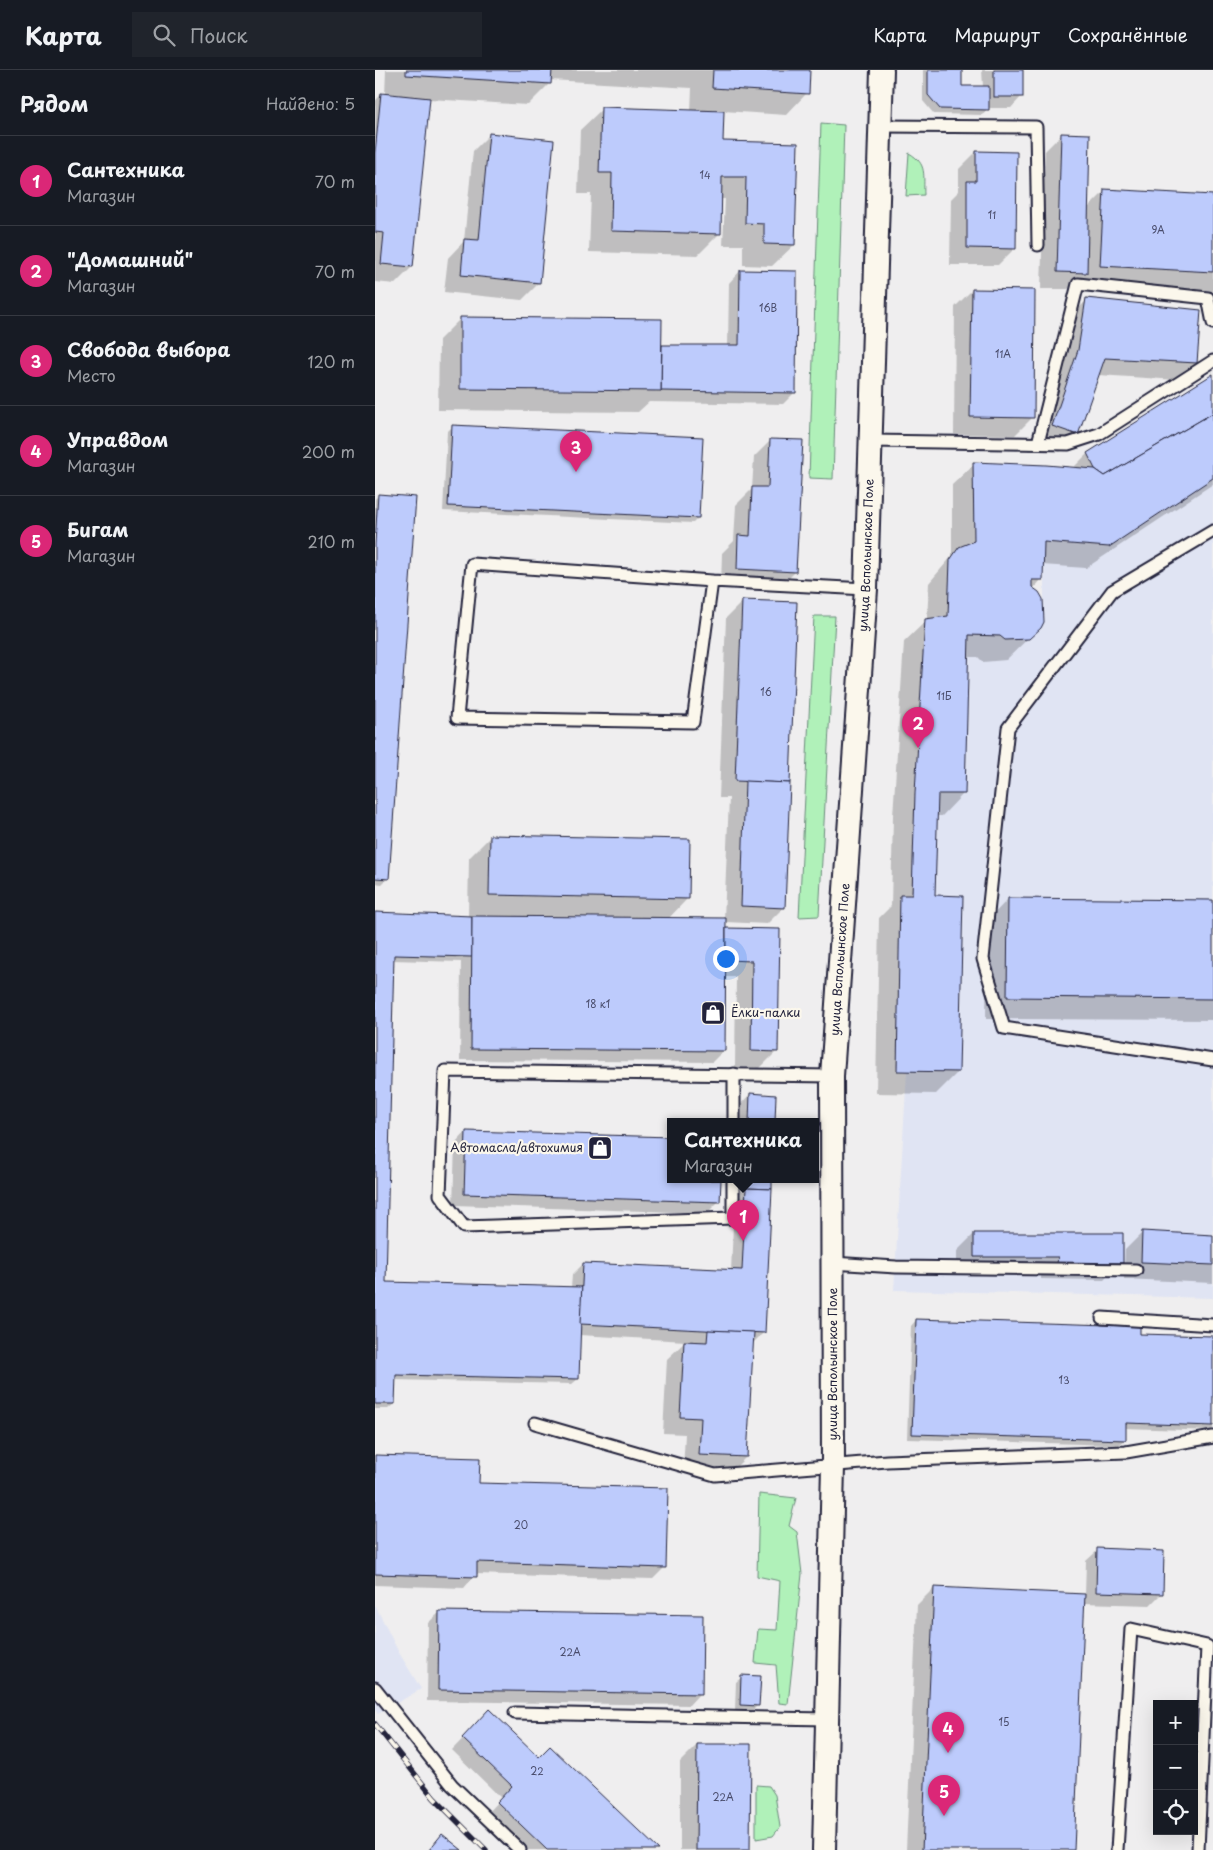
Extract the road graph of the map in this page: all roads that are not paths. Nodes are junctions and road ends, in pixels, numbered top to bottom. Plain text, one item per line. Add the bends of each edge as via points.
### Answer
1 (882, 70) edge
2 (880, 126) junction
3 (1038, 245) dead end
4 (1213, 322) edge
5 (1213, 361) edge
6 (871, 441) junction
7 (1038, 443) junction
8 (1213, 531) edge
9 (711, 582) junction
10 (866, 589) junction
11 (1213, 1060) edge
12 (734, 1074) junction
13 (832, 1076) junction
14 (734, 1118) edge
15 (733, 1183) edge
16 (832, 1263) junction
17 (1136, 1270) dead end
18 (1102, 1318) dead end
19 (1213, 1325) edge
20 (535, 1423) dead end
21 (1213, 1437) edge
22 (833, 1466) junction
23 (375, 1688) edge
24 (515, 1714) dead end
25 (827, 1719) junction
26 (520, 1850) edge
27 (824, 1850) edge
28 (1117, 1850) edge
29 (1198, 1850) edge

1 - 2 street, улица Вспольинское Поле
2 - 3 lane via 1036,127
2 - 6 street, улица Вспольинское Поле
4 - 7 lane via 1208,298 1078,284
5 - 7 lane via 1099,434 1068,444
6 - 7 lane
6 - 10 street, улица Вспольинское Поле
8 - 11 lane via 1112,591 1008,728 983,959 1004,1028
9 - 9 lane via 472,564 457,718 693,722
9 - 10 lane
10 - 13 street, улица Вспольинское Поле
12 - 13 lane
12 - 14 lane
12 - 15 lane via 445,1071 440,1196 464,1227 733,1218
13 - 16 street, улица Вспольинское Поле
16 - 17 lane via 896,1267
16 - 22 street, улица Вспольинское Поле
18 - 19 lane
20 - 22 lane via 715,1475
21 - 22 lane via 1126,1452
22 - 25 street, улица Вспольинское Поле
23 - 26 lane via 451,1785
24 - 25 lane
25 - 27 street, улица Вспольинское Поле
28 - 29 lane via 1131,1629 1207,1646

